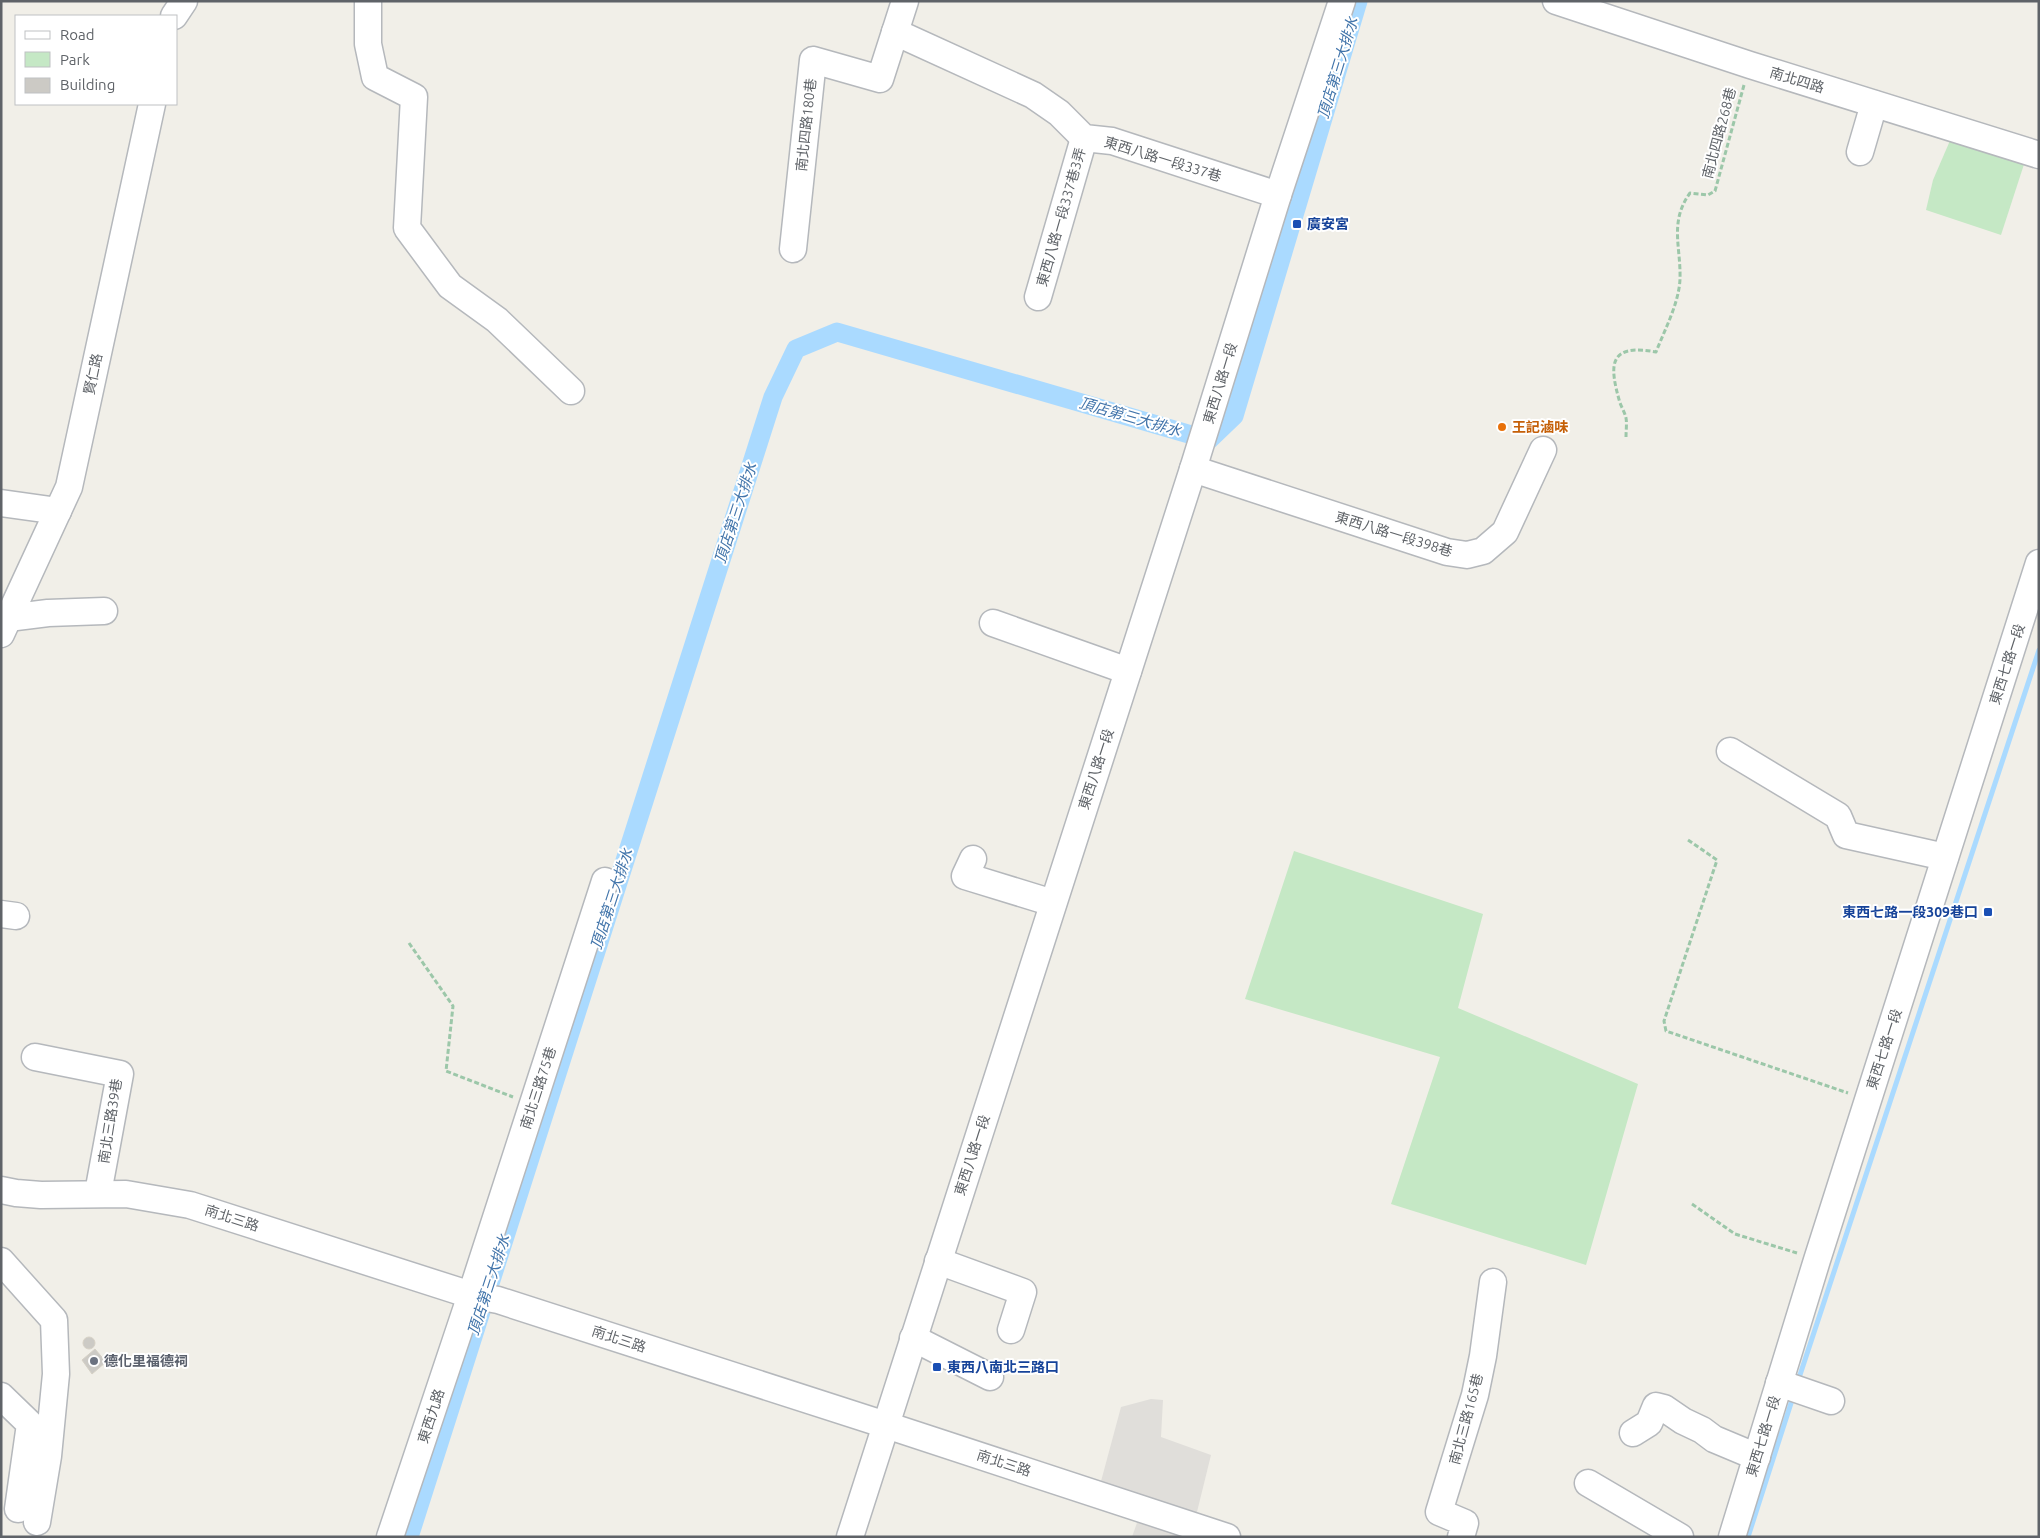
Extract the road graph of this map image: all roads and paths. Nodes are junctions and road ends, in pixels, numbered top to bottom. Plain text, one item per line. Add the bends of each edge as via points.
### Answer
1 (184, 1) edge
2 (368, 1) edge
3 (905, 1) edge
4 (1342, 1) edge
5 (1556, 1) edge
6 (175, 15) edge
7 (895, 32) junction
8 (1750, 65) junction
9 (1874, 104) junction
10 (152, 105) edge
11 (1084, 138) junction
12 (1860, 152) dead end
13 (2039, 155) edge
14 (1278, 196) junction
15 (793, 249) dead end
16 (1038, 297) dead end
17 (572, 391) dead end
18 (1626, 437) dead end
19 (1543, 450) dead end
20 (1193, 469) junction
21 (1, 503) edge
22 (58, 511) junction
23 (2039, 563) edge
24 (104, 611) dead end
25 (993, 623) dead end
26 (5, 626) edge
27 (1128, 671) junction
28 (1730, 751) dead end
29 (1688, 840) dead end
30 (1945, 857) junction
31 (972, 859) dead end
32 (605, 880) dead end
33 (1053, 903) junction
34 (409, 943) dead end
35 (35, 1057) dead end
36 (1868, 1100) junction
37 (532, 1104) junction
38 (1, 1190) edge
39 (98, 1193) junction
40 (1692, 1204) dead end
41 (1817, 1260) junction
42 (1, 1261) edge
43 (938, 1261) junction
44 (1493, 1282) dead end
45 (471, 1295) junction
46 (1011, 1330) dead end
47 (914, 1338) junction
48 (990, 1377) dead end
49 (1779, 1383) junction
50 (1, 1396) edge
51 (1832, 1401) dead end
52 (886, 1424) junction
53 (1633, 1433) dead end
54 (1757, 1457) junction
55 (1588, 1483) dead end
56 (27, 1516) edge
57 (390, 1537) edge
58 (850, 1537) edge
59 (1227, 1537) edge
60 (1461, 1537) edge
61 (1680, 1537) edge
62 (1732, 1537) edge

1 - 6 street
2 - 17 street via 368,44 375,78 414,97 407,228 450,286 497,320
3 - 7 street, 南北四路180巷
4 - 14 street, 東西八路一段
5 - 8 street, 南北四路
7 - 11 street via 1033,95 1060,113
7 - 15 street, 南北四路180巷 via 880,79 813,60
8 - 9 street, 南北四路
8 - 18 path, 南北四路268巷 via 1715,191 1708,195 1690,193 1683,202 1676,234 1680,278 1677,296 1656,352 1624,352 1616,358 1613,367 1626,419
9 - 12 street
9 - 13 street, 南北四路
10 - 22 street, 賢仁路 via 69,487
11 - 14 street, 東西八路一段337巷 via 1112,140
11 - 16 street, 東西八路一段337巷3弄
14 - 20 street, 東西八路一段
19 - 20 street, 東西八路一段398巷 via 1505,532 1483,551 1467,555 1447,552
20 - 27 street, 東西八路一段
21 - 22 street
22 - 26 street, 賢仁路
23 - 30 street, 東西七路一段
24 - 26 street via 48,612
25 - 27 street
27 - 33 street, 東西八路一段
28 - 30 street via 1838,816 1846,835
29 - 36 path via 1717,860 1664,1020 1666,1031
30 - 36 street, 東西七路一段
31 - 33 street via 965,876
32 - 37 street, 南北三路75巷
33 - 43 street, 東西八路一段
34 - 37 path via 453,1006 446,1071
35 - 39 street, 南北三路39巷 via 120,1074
36 - 41 street, 東西七路一段
37 - 45 street, 南北三路75巷
38 - 39 street, 南北三路 via 40,1195
39 - 45 street, 南北三路 via 126,1194 190,1205
40 - 41 path via 1734,1234
41 - 49 street, 東西七路一段
42 - 56 street via 54,1320 56,1374 48,1456
43 - 46 street via 1023,1292
43 - 47 street, 東西八路一段
44 - 60 street, 南北三路165巷 via 1475,1395 1440,1512 1465,1523
45 - 52 street, 南北三路 via 498,1300
45 - 57 street, 東西九路
47 - 48 street
47 - 52 street, 東西八路一段
49 - 51 street
49 - 54 street, 東西七路一段
50 - 56 street via 30,1424
52 - 58 street, 東西八路一段
52 - 59 street, 南北三路
53 - 54 street via 1649,1423 1656,1406 1714,1439
54 - 62 street, 東西七路一段
55 - 61 street

